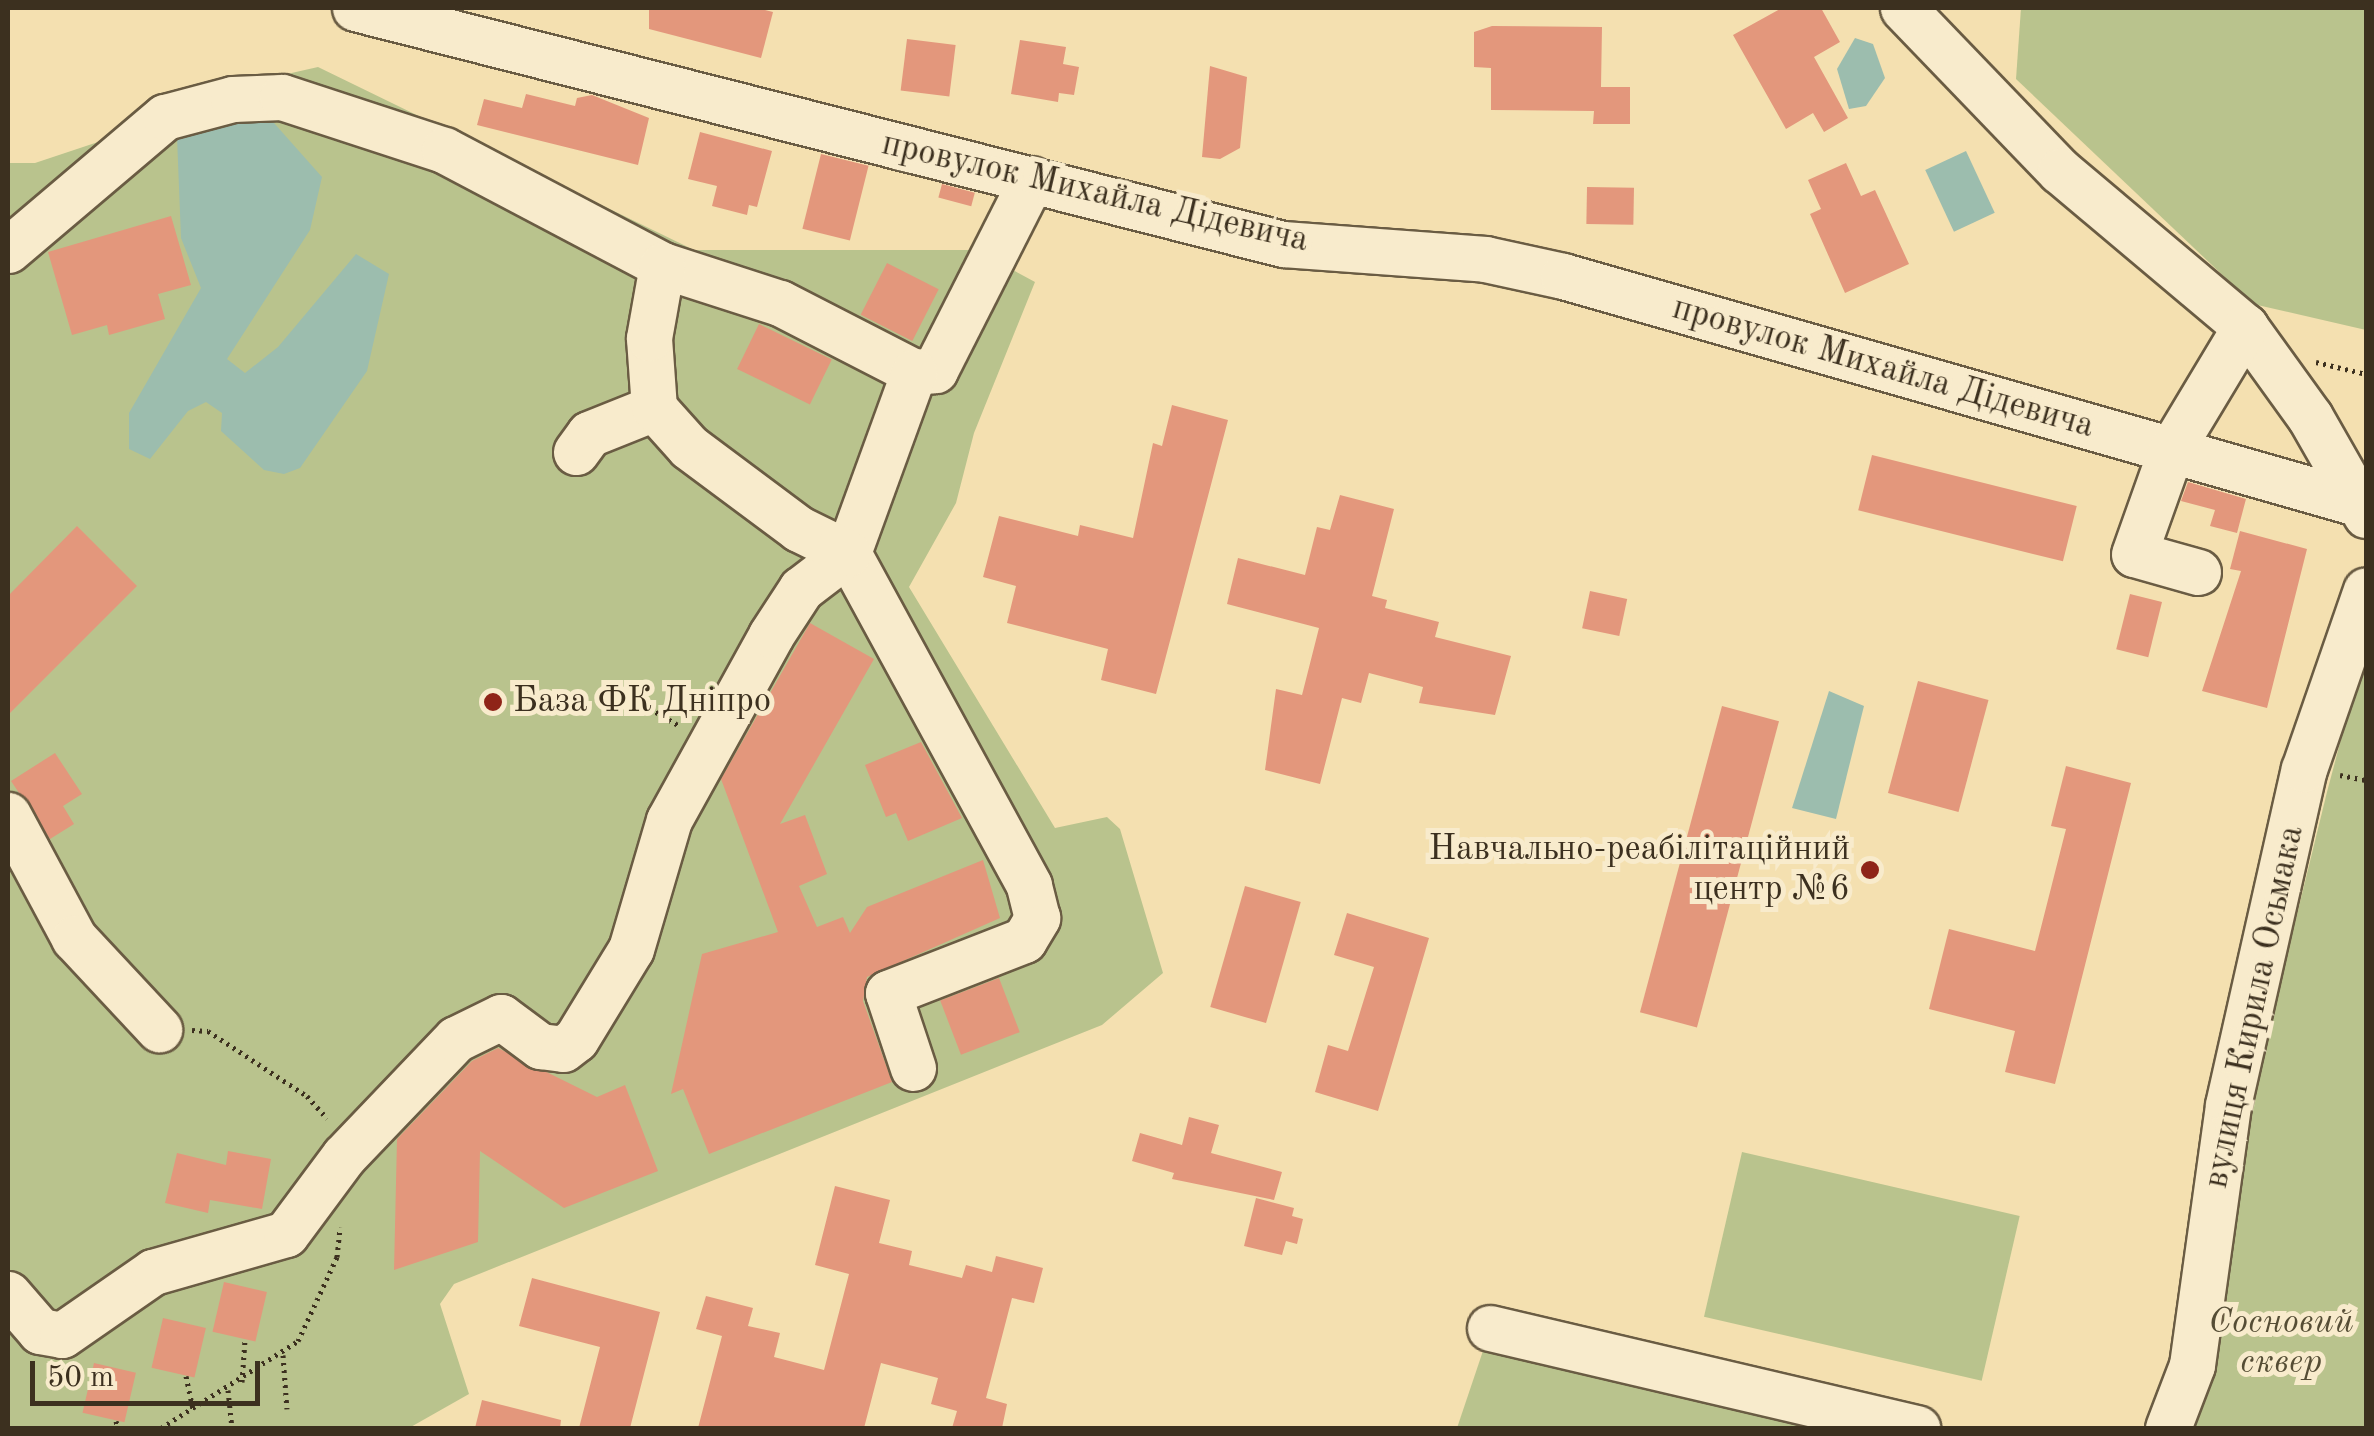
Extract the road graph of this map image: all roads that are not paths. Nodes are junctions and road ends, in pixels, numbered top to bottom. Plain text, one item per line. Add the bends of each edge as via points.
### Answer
1 (356, 8) edge
2 (1903, 8) edge
3 (1032, 180) junction
4 (8, 250) edge
5 (662, 265) junction
6 (2245, 327) junction
7 (914, 372) junction
8 (654, 408) junction
9 (2171, 450) junction
10 (576, 452) dead end
11 (2362, 510) edge
12 (848, 552) junction
13 (2198, 572) dead end
14 (2366, 590) edge
15 (8, 815) edge
16 (160, 1029) dead end
17 (914, 1068) dead end
18 (8, 1294) edge
19 (1490, 1328) dead end
20 (1916, 1428) edge
21 (2168, 1428) edge

1 - 3 street, провулок Михайла Дідевича
2 - 6 street via 2060,170
3 - 7 street via 935,370
3 - 9 street, провулок Михайла Дідевича via 1283,244 1485,260 1563,276
4 - 5 street via 165,117 233,99 282,97 444,150
5 - 7 street via 780,302
5 - 8 street via 649,338
6 - 9 street
6 - 11 street via 2310,417
7 - 12 street
8 - 10 street via 590,434
8 - 12 street via 688,446 768,506
9 - 11 street, провулок Михайла Дідевича
9 - 13 street via 2134,554
12 - 17 street via 1028,885 1037,918 1024,940 888,993
12 - 18 street via 801,589 711,744 669,820 632,949 576,1039 563,1049 540,1046 502,1017 456,1038 344,1156 286,1234 153,1272 62,1336 40,1332
14 - 21 street, вулиця Кирила Осьмака via 2304,769 2228,1104 2192,1365
15 - 16 street via 74,938
19 - 20 street

